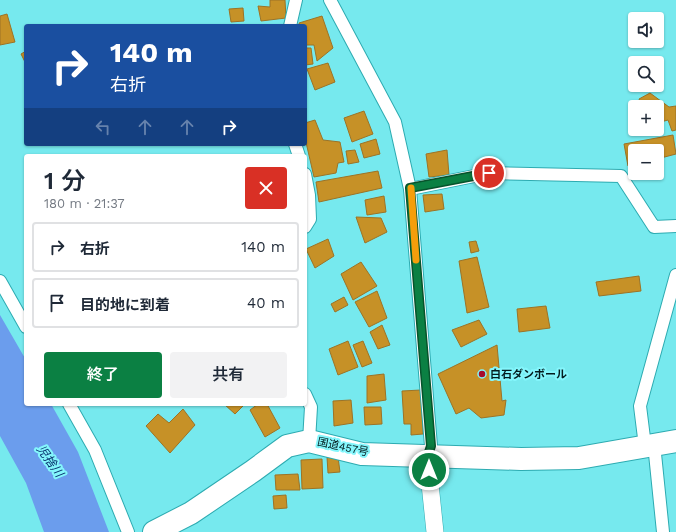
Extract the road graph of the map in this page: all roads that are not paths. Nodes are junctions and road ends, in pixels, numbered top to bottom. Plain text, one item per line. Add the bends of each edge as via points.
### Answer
1 (296, 0) edge
2 (330, 0) edge
3 (290, 24) edge
4 (307, 184) edge
5 (410, 188) junction
6 (307, 224) edge
7 (676, 226) edge
8 (676, 275) edge
9 (0, 281) edge
10 (24, 323) edge
11 (307, 398) edge
12 (70, 406) edge
13 (309, 441) junction
14 (676, 441) edge
15 (649, 445) junction
16 (428, 455) junction
17 (128, 532) edge
18 (154, 532) edge
19 (435, 532) edge
20 (663, 532) edge

1 - 3 street
2 - 5 street via 395,122
4 - 6 street via 310,219
5 - 7 street via 489,173 621,176 654,227
5 - 16 street via 431,446
8 - 15 street via 640,406
9 - 10 street
11 - 13 street via 311,407
12 - 17 street via 95,450
13 - 16 highway, 国道457号 via 362,454
13 - 18 highway, 国道457号 via 286,446 191,513
14 - 15 highway, 国道457号
15 - 16 highway, 国道457号 via 579,458 521,459
15 - 20 street
16 - 19 street

